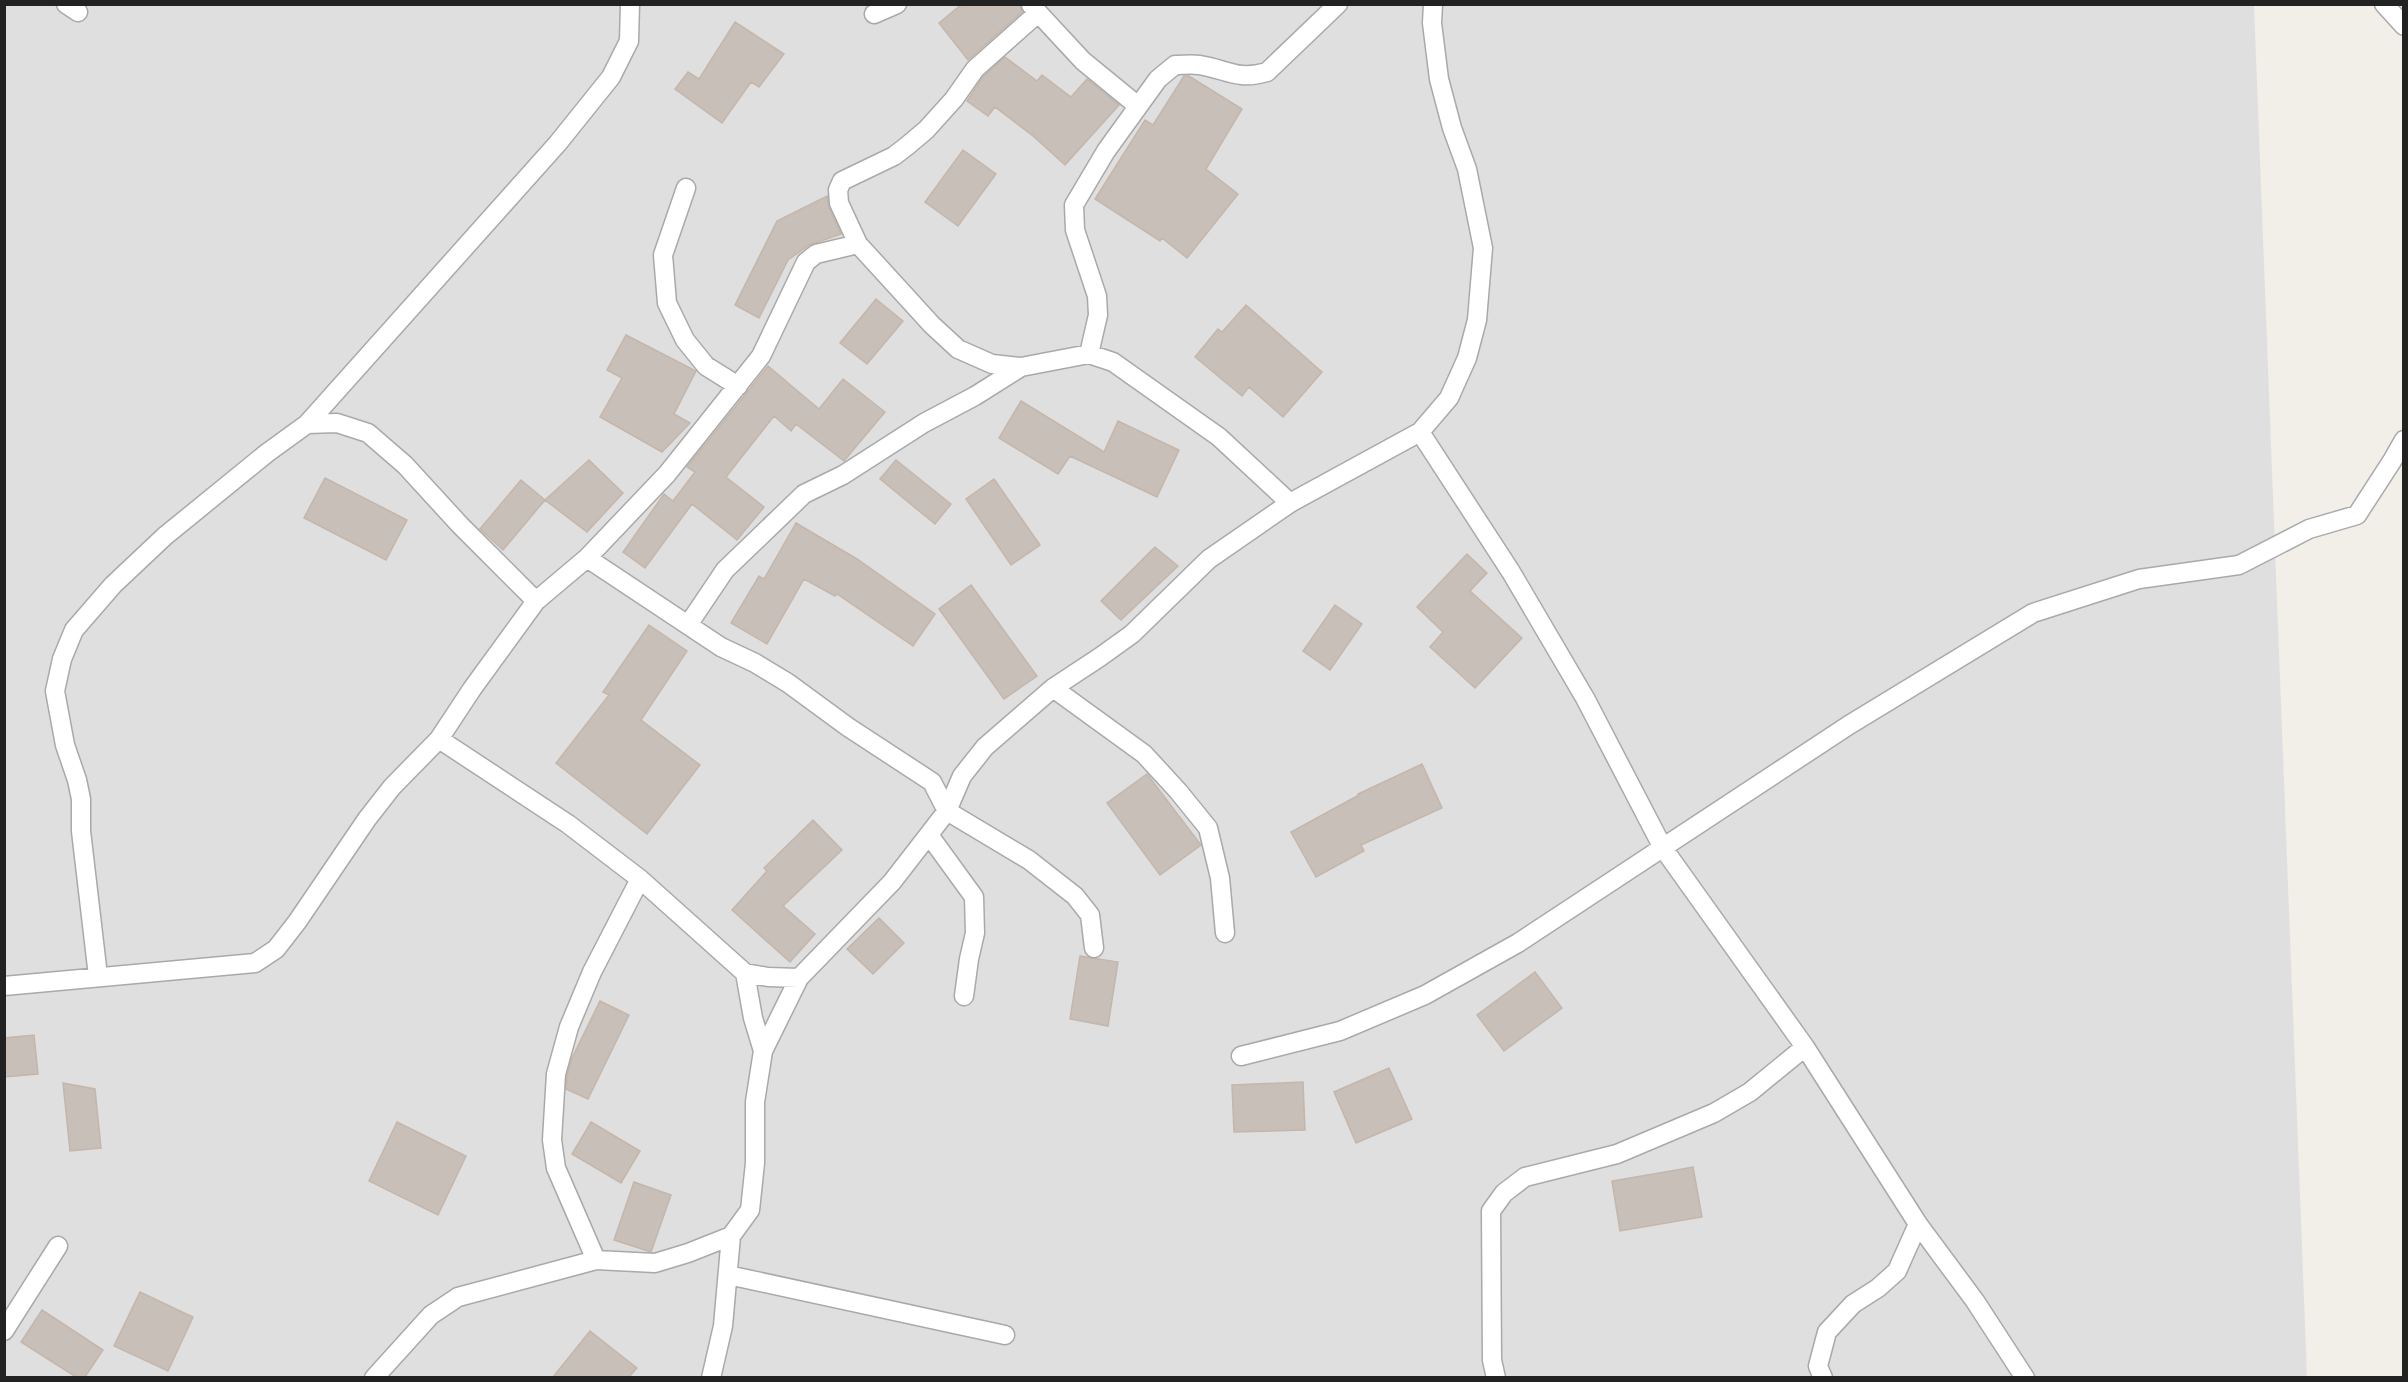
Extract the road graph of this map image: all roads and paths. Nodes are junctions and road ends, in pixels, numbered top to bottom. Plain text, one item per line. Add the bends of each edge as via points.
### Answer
1 (630, 4) edge
2 (897, 4) edge
3 (1338, 4) edge
4 (1433, 4) edge
5 (2384, 4) edge
6 (1034, 9) edge
7 (874, 14) dead end
8 (2403, 26) edge
9 (1138, 106) junction
10 (686, 188) dead end
11 (858, 244) junction
12 (1089, 354) junction
13 (1021, 367) junction
14 (738, 386) junction
15 (307, 424) junction
16 (1420, 432) junction
17 (2403, 440) edge
18 (1290, 503) junction
19 (587, 558) junction
20 (536, 601) junction
21 (688, 625) junction
22 (1053, 688) junction
23 (440, 739) junction
24 (947, 811) junction
25 (929, 836) junction
26 (1663, 849) junction
27 (640, 879) junction
28 (1225, 933) dead end
29 (1094, 948) dead end
30 (745, 973) junction
31 (98, 976) junction
32 (800, 978) junction
33 (4, 986) edge
34 (964, 996) dead end
35 (1805, 1047) junction
36 (763, 1050) junction
37 (1241, 1056) dead end
38 (1918, 1224) junction
39 (731, 1236) junction
40 (58, 1246) dead end
41 (596, 1260) junction
42 (728, 1275) junction
43 (4, 1331) edge
44 (1005, 1335) dead end
45 (374, 1377) edge
46 (711, 1377) edge
47 (1496, 1377) edge
48 (1824, 1377) edge
49 (2025, 1377) edge

1 - 15 street via 629,40 611,77 558,143
2 - 7 street
3 - 9 street via 1267,72 1230,75 1200,65 1175,65 1158,79
4 - 16 street via 1439,79 1467,169 1483,248 1477,320 1467,358 1449,398
5 - 8 street
6 - 9 street via 1083,61
6 - 11 street via 907,146 842,181 839,203
9 - 12 street via 1074,205 1075,230 1097,296 1098,315
10 - 14 street via 663,255 667,303 685,340 706,366
11 - 13 street via 958,349 992,364
11 - 14 street via 816,254 806,262 761,356
12 - 13 street
12 - 18 street via 1113,362 1219,437
13 - 21 street via 843,476 804,494 725,570
14 - 19 street via 668,474
15 - 20 street via 337,423 368,433 405,465
15 - 31 street via 165,536 120,578 74,630 62,659 55,691 81,799 81,831
16 - 18 street
16 - 26 street via 1511,572 1585,698
17 - 26 street via 2357,515 2309,529 2239,565 2139,579 2033,614 1849,725
18 - 22 street via 1209,559 1132,634
19 - 20 street
19 - 21 street
20 - 23 street
21 - 24 street via 788,683 932,782
22 - 24 street via 985,747 962,776
22 - 28 street via 1144,754 1208,828 1220,878
23 - 27 street via 568,824
23 - 31 street via 392,787 283,940 255,963
24 - 25 street
24 - 29 street via 1029,860 1075,896 1090,915
25 - 32 street via 892,882
25 - 34 street via 974,897 975,933
26 - 35 street
26 - 37 street via 1518,944 1425,995 1341,1031
27 - 30 street
27 - 41 street via 592,972 569,1027 556,1074 552,1140 556,1168
30 - 32 street
30 - 36 street
31 - 33 street
32 - 36 street
35 - 38 street
35 - 47 street via 1750,1092 1714,1113 1617,1154 1525,1177 1504,1193 1491,1210 1492,1360
36 - 39 street via 755,1102 750,1210
38 - 48 street via 1898,1271 1853,1304 1827,1332 1818,1366
38 - 49 street
39 - 41 street via 655,1263
39 - 42 street
40 - 43 street
41 - 45 street via 458,1297 430,1315
42 - 44 street
42 - 46 street via 723,1326

